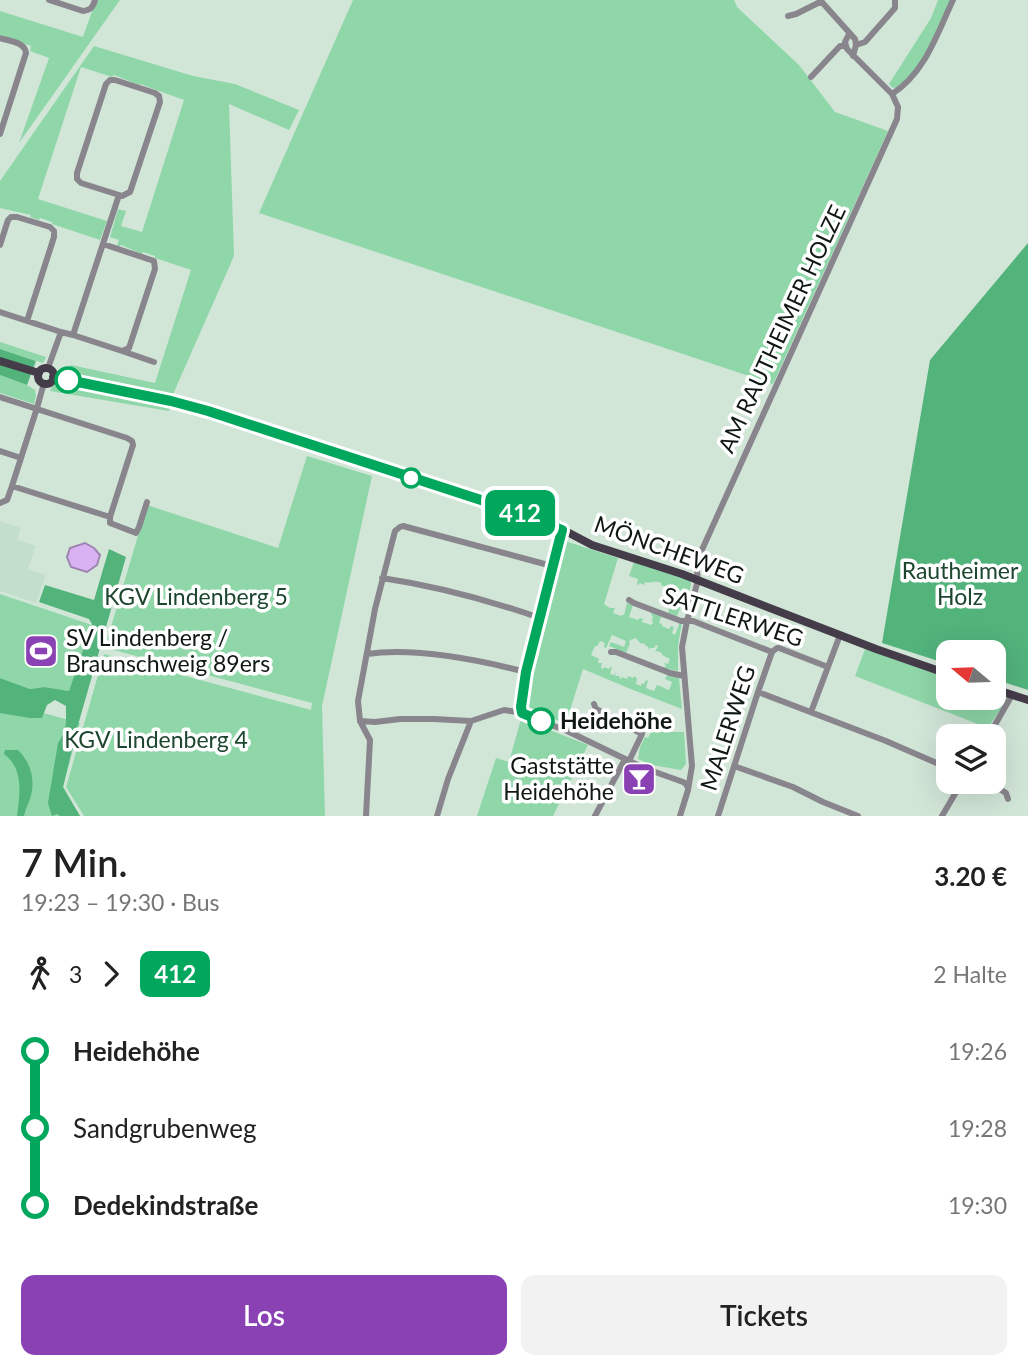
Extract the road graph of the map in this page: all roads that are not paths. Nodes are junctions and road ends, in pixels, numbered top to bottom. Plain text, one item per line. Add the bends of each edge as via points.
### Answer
1 (49, 0) edge
2 (95, 0) edge
3 (895, 0) edge
4 (953, 0) edge
5 (820, 1) edge
6 (788, 16) dead end
7 (849, 34) junction
8 (0, 38) edge
9 (856, 45) junction
10 (845, 46) junction
11 (853, 56) junction
12 (811, 77) dead end
13 (892, 94) junction
14 (0, 134) edge
15 (119, 195) junction
16 (103, 244) junction
17 (0, 245) edge
18 (0, 312) edge
19 (27, 321) junction
20 (61, 332) junction
21 (73, 335) junction
22 (122, 351) junction
23 (0, 360) edge
24 (154, 362) dead end
25 (48, 368) junction
26 (39, 373) junction
27 (53, 377) junction
28 (44, 383) junction
29 (0, 397) edge
30 (37, 408) junction
31 (0, 452) edge
32 (21, 458) junction
33 (12, 486) junction
34 (147, 502) dead end
35 (0, 503) edge
36 (110, 517) junction
37 (562, 530) junction
38 (552, 566) junction
39 (382, 578) junction
40 (698, 580) junction
41 (629, 600) dead end
42 (540, 618) junction
43 (687, 621) junction
44 (840, 635) junction
45 (611, 652) dead end
46 (772, 652) junction
47 (367, 654) junction
48 (828, 667) junction
49 (936, 670) edge
50 (526, 672) junction
51 (684, 676) junction
52 (758, 692) junction
53 (1006, 693) edge
54 (1012, 695) junction
55 (1028, 700) edge
56 (594, 704) dead end
57 (521, 711) junction
58 (811, 712) junction
59 (471, 720) junction
60 (360, 721) junction
61 (995, 724) edge
62 (627, 760) junction
63 (936, 763) edge
64 (734, 766) junction
65 (688, 790) junction
66 (1006, 793) edge
67 (955, 794) edge
68 (1008, 799) dead end
69 (599, 815) edge
70 (366, 816) edge
71 (437, 816) edge
72 (680, 816) edge
73 (718, 816) edge
74 (858, 816) edge
75 (942, 816) edge

1 - 2 street via 83,11 93,7
3 - 9 street via 895,8 865,42
4 - 13 street via 925,61
5 - 6 street
5 - 7 street
7 - 9 street
7 - 10 street
8 - 14 street via 26,48
9 - 11 street
10 - 11 street
10 - 12 street
11 - 13 street
13 - 40 street, AM RAUTHEIMER HOLZE via 898,107 894,126 701,549 696,563
15 - 15 street via 77,179 110,80 155,93 160,102 130,192
15 - 16 street
16 - 21 street
16 - 22 street via 154,261 129,348
17 - 19 street via 11,217 54,231
18 - 19 street
19 - 20 street
20 - 21 street
20 - 25 street
21 - 22 street
22 - 24 street
23 - 26 main road
25 - 26 main road
25 - 27 main road
26 - 28 main road
27 - 28 main road
27 - 37 main road, MÖNCHEWEG via 208,411
28 - 30 street
29 - 30 street
30 - 32 street
30 - 36 street via 132,442
31 - 32 street
32 - 33 street
33 - 35 street via 7,500
33 - 36 street
34 - 36 street via 136,533 110,523
37 - 38 street
37 - 40 main road, MÖNCHEWEG via 592,545
38 - 39 street via 403,526 393,536
38 - 42 street
39 - 42 street via 469,595
39 - 47 street
40 - 43 street, AM RAUTHEIMER HOLZE
40 - 44 main road, MÖNCHEWEG
41 - 43 street, SATTLERWEG
42 - 50 street
43 - 46 street, SATTLERWEG
43 - 51 street, AM RAUTHEIMER HOLZE via 682,647
44 - 48 street
44 - 49 main road, MÖNCHEWEG
45 - 51 street
46 - 48 street, SATTLERWEG via 779,648
46 - 52 street, MALERWEG
47 - 50 street via 455,658
47 - 60 street via 358,701
48 - 58 street
50 - 57 street
51 - 65 street, AM RAUTHEIMER HOLZE via 692,766
52 - 58 street
52 - 64 street, MALERWEG
53 - 54 main road
54 - 55 main road
54 - 61 street
56 - 62 street via 642,733
57 - 59 street via 505,710
57 - 62 street
58 - 63 street
59 - 60 street
59 - 71 street
60 - 70 street via 370,740
62 - 65 street via 683,782
62 - 69 street
64 - 73 street, MALERWEG
64 - 74 street
65 - 72 street, AM RAUTHEIMER HOLZE
66 - 68 street
67 - 75 street

